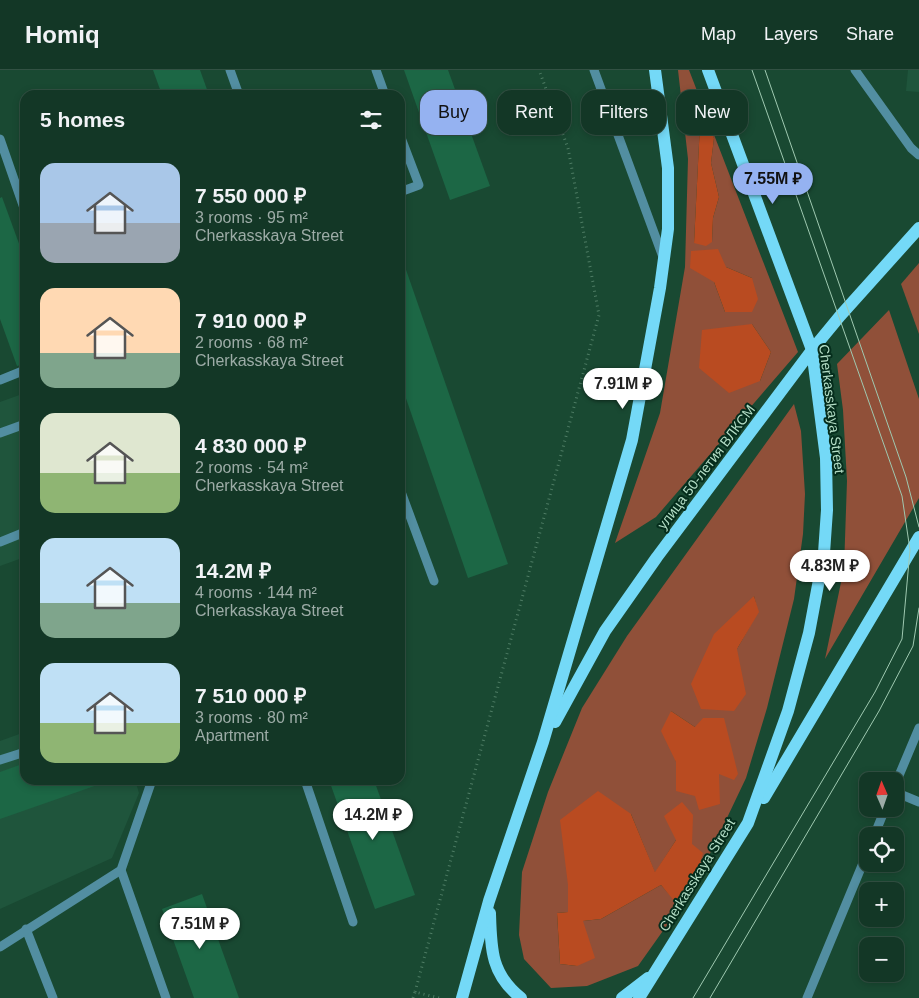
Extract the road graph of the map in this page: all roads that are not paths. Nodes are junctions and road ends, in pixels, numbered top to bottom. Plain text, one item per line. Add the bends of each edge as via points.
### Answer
1 (230, 70) edge
2 (376, 70) edge
3 (594, 70) edge
4 (655, 70) edge
5 (708, 70) edge
6 (855, 70) edge
7 (237, 90) edge
8 (383, 90) edge
9 (0, 139) edge
10 (405, 148) edge
11 (919, 155) edge
12 (405, 190) edge
13 (20, 197) edge
14 (919, 228) edge
15 (664, 260) junction
16 (812, 350) junction
17 (20, 372) edge
18 (0, 380) edge
19 (20, 426) edge
20 (0, 433) edge
21 (405, 503) edge
22 (20, 534) edge
23 (919, 537) edge
24 (0, 542) edge
25 (434, 581) dead end
26 (919, 728) edge
27 (543, 742) junction
28 (20, 754) edge
29 (0, 760) edge
30 (900, 772) edge
31 (150, 785) edge
32 (306, 785) edge
33 (904, 796) edge
34 (919, 802) edge
35 (748, 823) junction
36 (122, 870) junction
37 (859, 872) edge
38 (489, 901) junction
39 (353, 922) dead end
40 (26, 929) junction
41 (0, 947) edge
42 (652, 975) junction
43 (53, 998) edge
44 (166, 998) edge
45 (462, 998) edge
46 (521, 998) edge
47 (622, 998) edge
48 (639, 998) edge
49 (807, 998) edge

1 - 7 street
2 - 8 street
3 - 15 street
4 - 15 main road via 668,168 668,228
5 - 16 main road, Cherkasskaya Street
6 - 11 street
9 - 13 street
10 - 12 street via 419,185
14 - 16 main road, улица 50-летия ВЛКСМ
15 - 27 main road via 632,440
16 - 27 main road, улица 50-летия ВЛКСМ via 605,631
16 - 35 main road, Cherkasskaya Street via 826,458 824,553 809,633 788,711
17 - 18 street
19 - 20 street
21 - 25 street
22 - 24 street
23 - 35 main road
26 - 30 street
27 - 38 main road
28 - 29 street
31 - 36 street
32 - 39 street
33 - 34 street
35 - 42 main road, Cherkasskaya Street
36 - 40 street
36 - 44 street
37 - 49 street
38 - 45 main road
38 - 46 main road via 494,963 506,986
40 - 41 street
40 - 43 street
42 - 47 main road
42 - 48 main road, Cherkasskaya Street

